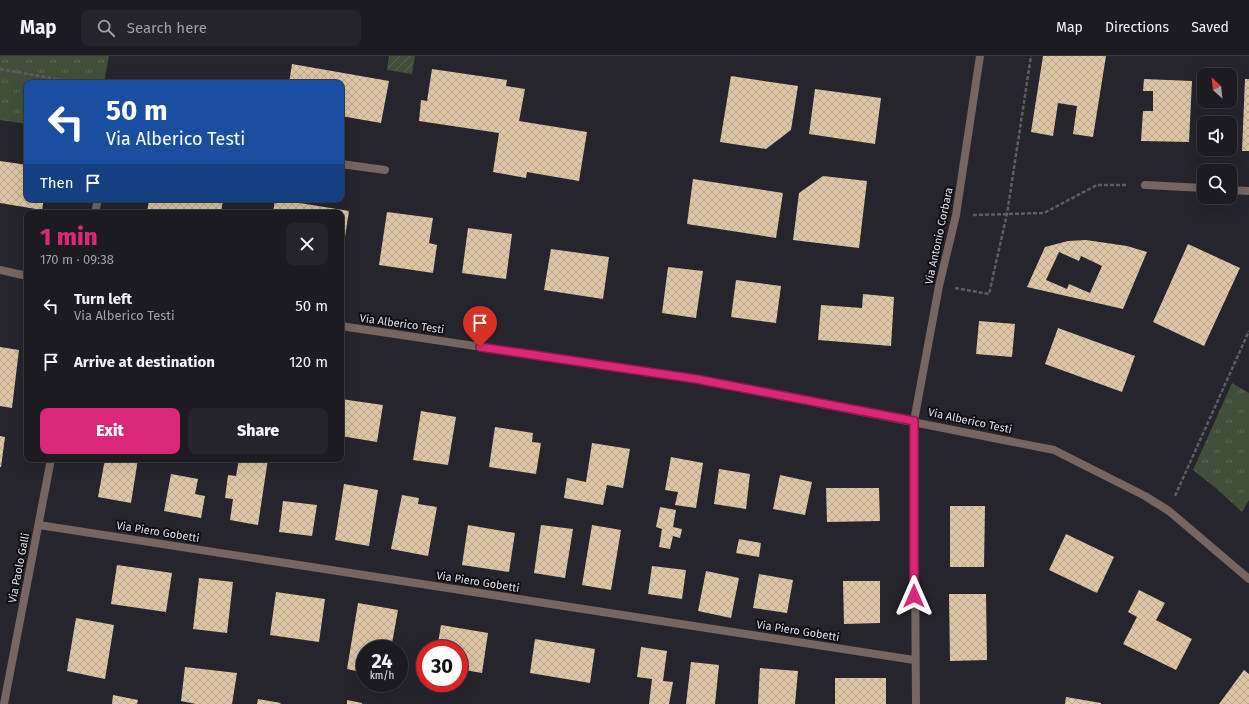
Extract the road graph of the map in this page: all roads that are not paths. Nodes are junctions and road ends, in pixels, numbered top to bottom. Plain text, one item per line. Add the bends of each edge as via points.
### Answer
1 (980, 56) edge
2 (344, 164) edge
3 (385, 170) dead end
4 (1145, 185) road end
5 (1197, 188) edge
6 (1237, 190) edge
7 (1249, 191) edge
8 (0, 270) edge
9 (24, 275) edge
10 (344, 326) edge
11 (914, 421) junction
12 (50, 462) edge
13 (39, 525) junction
14 (1249, 579) edge
15 (914, 660) junction
16 (4, 704) edge
17 (916, 704) edge

1 - 11 street, Via Antonio Corbara via 956,215
2 - 3 street
4 - 5 street
6 - 7 street
8 - 9 street
10 - 11 street, Via Alberico Testi via 696,379
11 - 14 street, Via Alberico Testi via 1054,450 1145,496 1169,511
11 - 15 street, Via Antonio Corbara
12 - 13 street, Via Paolo Galli
13 - 15 street, Via Piero Gobetti
13 - 16 street, Via Paolo Galli
15 - 17 street, Via Antonio Corbara

